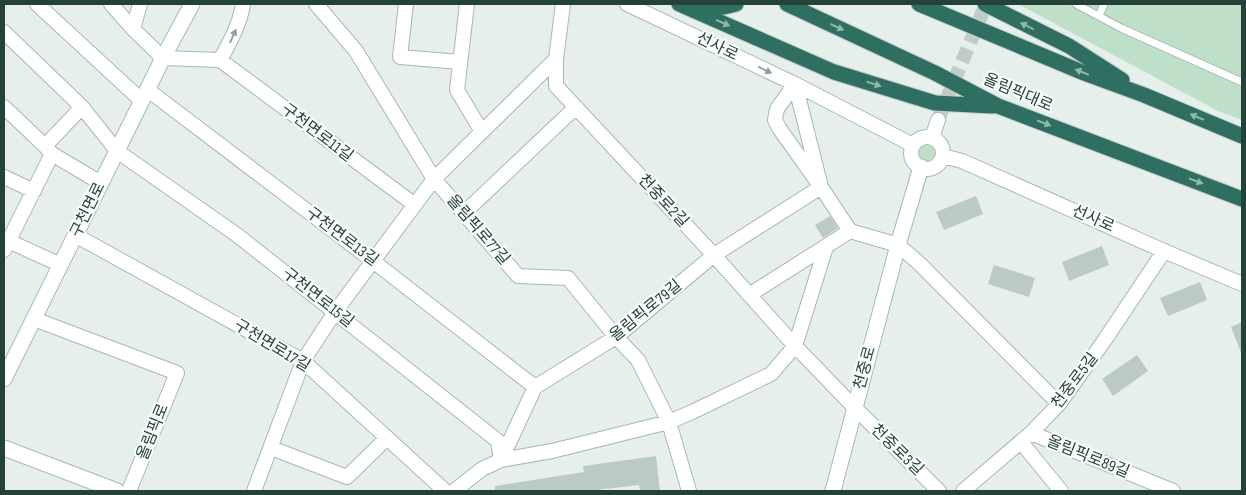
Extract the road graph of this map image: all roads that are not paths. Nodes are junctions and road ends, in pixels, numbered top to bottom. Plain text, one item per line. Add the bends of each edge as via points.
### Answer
1 (37, 4) edge
2 (111, 4) edge
3 (140, 4) edge
4 (192, 4) edge
5 (243, 4) edge
6 (316, 4) edge
7 (406, 4) edge
8 (467, 4) edge
9 (563, 4) edge
10 (627, 4) edge
11 (679, 4) edge
12 (736, 4) edge
13 (919, 4) edge
14 (985, 4) edge
15 (1076, 4) edge
16 (1104, 4) edge
17 (790, 5) edge
18 (1099, 16) junction
19 (133, 29) junction
20 (4, 32) edge
21 (163, 58) junction
22 (556, 59) junction
23 (220, 60) junction
24 (460, 62) junction
25 (1242, 82) edge
26 (794, 84) junction
27 (145, 95) junction
28 (1144, 95) junction
29 (998, 106) junction
30 (4, 107) edge
31 (82, 107) junction
32 (576, 107) junction
33 (938, 120) tunnel mouth
34 (482, 132) junction
35 (1242, 136) edge
36 (932, 138) junction
37 (914, 146) junction
38 (49, 150) junction
39 (117, 151) junction
40 (943, 156) junction
41 (921, 167) junction
42 (4, 177) edge
43 (434, 180) junction
44 (101, 184) junction
45 (821, 187) junction
46 (34, 191) junction
47 (1242, 199) edge
48 (415, 206) junction
49 (464, 213) junction
50 (850, 231) junction
51 (75, 235) junction
52 (5, 244) edge
53 (898, 245) junction
54 (826, 247) junction
55 (1164, 251) junction
56 (714, 256) junction
57 (374, 261) junction
58 (60, 265) junction
59 (1242, 284) edge
60 (749, 295) junction
61 (335, 312) junction
62 (34, 319) junction
63 (616, 337) junction
64 (795, 346) junction
65 (303, 361) junction
66 (4, 379) edge
67 (535, 388) junction
68 (1059, 404) junction
69 (855, 408) junction
70 (669, 422) junction
71 (387, 438) junction
72 (1026, 438) junction
73 (4, 448) edge
74 (271, 448) junction
75 (501, 460) junction
76 (113, 491) edge
77 (129, 491) edge
78 (254, 491) edge
79 (445, 491) edge
80 (454, 491) edge
81 (689, 491) edge
82 (833, 491) edge
83 (939, 491) edge
84 (963, 491) edge
85 (1062, 491) edge
86 (1173, 491) edge

1 - 27 street
2 - 19 street
3 - 19 street
4 - 21 main road, 구천면로
23 -> 5 street via 232,40
6 - 43 street via 356,51
7 - 24 street via 400,57
8 - 24 street
9 - 22 street, 천중로2길
10 -> 26 street, 선사로
11 - 12 highway via 707,9
11 -> 29 highway via 834,72 935,103
28 -> 13 highway
28 -> 14 highway via 1069,46
15 - 18 lane
16 - 18 lane
17 -> 29 highway, 올림픽대로
18 - 25 lane
19 - 21 street
20 - 31 street, 구천면로15길
21 - 23 street
21 - 27 main road, 구천면로
22 - 32 street, 천중로2길 via 556,86
22 - 34 street, 올림픽로77길
23 - 48 street, 구천면로11길
24 - 34 street via 457,90
26 - 37 street, 선사로
26 - 45 street
26 - 45 street via 776,109 776,120
27 - 39 main road, 구천면로
27 - 57 street, 구천면로13길
35 -> 28 highway
29 -> 47 highway, 올림픽대로
30 - 38 street
31 - 38 street
31 - 39 street, 구천면로15길
32 - 49 street
32 - 56 street, 천중로2길
33 - 36 street
34 - 43 street, 올림픽로77길
36 - 37 street via 924,137
36 - 40 street via 942,146
37 - 41 street via 912,158
38 - 44 street
38 - 46 street
39 - 44 main road, 구천면로
39 - 61 street, 구천면로15길 via 237,234
40 - 41 street via 933,168
40 - 55 street, 선사로 via 962,161
41 - 53 main road, 천중로
42 - 46 street
43 - 48 street, 올림픽로77길
43 - 49 street, 올림픽로77길
44 - 51 main road, 구천면로
45 - 50 street
45 - 56 street, 올림픽로79길
46 - 52 street
48 - 57 street, 올림픽로77길
49 - 63 street, 올림픽로77길 via 518,276 568,278
50 - 53 street
50 - 54 street
51 - 58 main road, 구천면로
51 - 65 street, 구천면로17길
52 - 58 street
53 - 68 street
53 - 69 main road, 천중로
54 - 60 street
54 - 64 street
55 - 59 street, 선사로
55 - 68 street, 천중로5길
56 - 60 street, 천중로2길
56 - 63 street, 올림픽로79길
57 - 61 street, 올림픽로77길
57 - 67 street, 구천면로13길
58 - 62 main road, 구천면로
60 - 64 street, 천중로2길
61 - 65 street, 올림픽로77길
61 - 75 street, 구천면로15길 via 498,441
62 - 66 main road, 구천면로
62 - 77 street, 올림픽로 via 176,373
63 - 67 street, 올림픽로79길
63 - 70 street, 올림픽로77길 via 638,360
64 - 69 street, 천중로2길
64 - 70 street via 771,374
65 - 71 street, 구천면로17길
65 - 74 street, 올림픽로77길
67 - 75 street
68 - 72 street, 천중로5길
69 - 82 main road, 천중로
69 - 83 street, 천중로3길
70 - 75 street
70 - 81 street, 올림픽로77길
71 - 74 street via 347,477
71 - 79 street, 구천면로17길
72 - 84 street, 천중로5길
72 - 85 street, 올림픽로89길
72 - 86 street, 올림픽로89길
73 - 76 main road
74 - 78 street, 올림픽로77길
75 - 80 street via 482,469

